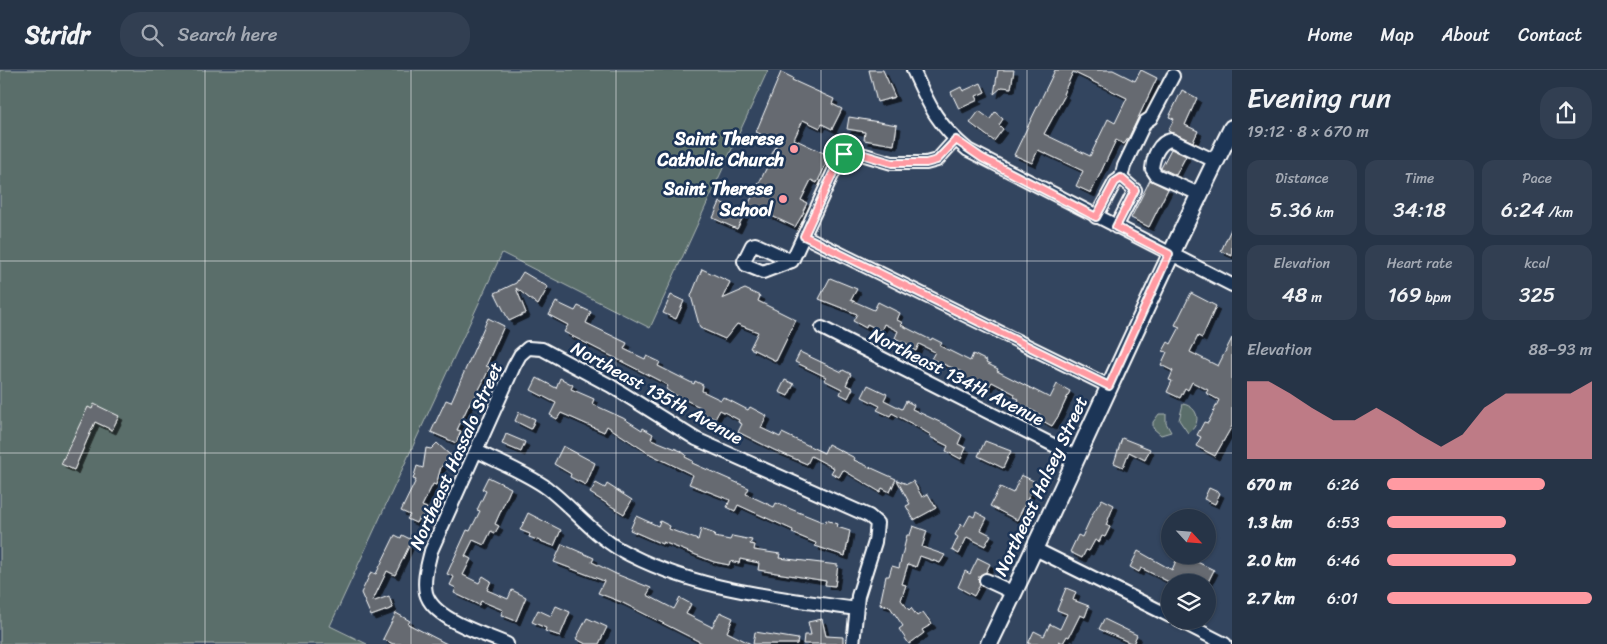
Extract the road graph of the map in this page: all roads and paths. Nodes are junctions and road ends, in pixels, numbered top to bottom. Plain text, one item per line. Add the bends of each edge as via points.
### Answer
1 (915, 71) edge
2 (1173, 76) dead end
3 (1232, 128) edge
4 (956, 140) junction
5 (1215, 161) junction
6 (1121, 178) junction
7 (1199, 194) junction
8 (1096, 217) junction
9 (1116, 227) junction
10 (804, 236) junction
11 (1169, 254) junction
12 (792, 261) dead end
13 (1232, 285) edge
14 (822, 328) dead end
15 (528, 348) joint
16 (1109, 386) junction
17 (476, 451) junction
18 (1077, 458) junction
19 (1035, 549) junction
20 (986, 580) dead end
21 (1014, 593) junction
22 (856, 609) junction
23 (1161, 612) edge
24 (1196, 629) edge
25 (508, 644) edge
26 (853, 644) edge
27 (989, 644) edge
28 (1225, 644) edge

1 - 4 street via 931,110
2 - 6 street via 1151,118 1145,122
3 - 5 main road, Northeast Halsey Street
4 - 8 street via 982,158
4 - 10 street via 937,160 920,164 892,163 851,151 844,154
5 - 7 main road, Northeast Halsey Street
5 - 7 street via 1171,140 1166,140 1153,160 1152,169 1156,175
6 - 8 street via 1115,182
6 - 9 street via 1135,190
7 - 11 main road, Northeast Halsey Street
8 - 9 street
9 - 11 street
10 - 12 street
10 - 16 street
11 - 13 street
11 - 16 main road, Northeast Halsey Street
14 - 18 street, Northeast 134th Avenue
15 - 17 street, Northeast Hassalo Street via 520,355
15 - 22 street, Northeast 135th Avenue via 542,349 611,386 696,439 869,516 877,523 875,542
16 - 18 main road, Northeast Halsey Street
17 - 22 street via 548,489 618,548 668,571 732,590
17 - 25 street, Northeast Hassalo Street via 431,551 426,595 446,618
18 - 19 main road, Northeast Halsey Street
19 - 21 main road, Northeast Halsey Street
19 - 23 street
20 - 21 street
21 - 27 main road, Northeast Halsey Street
22 - 26 street
24 - 28 street

